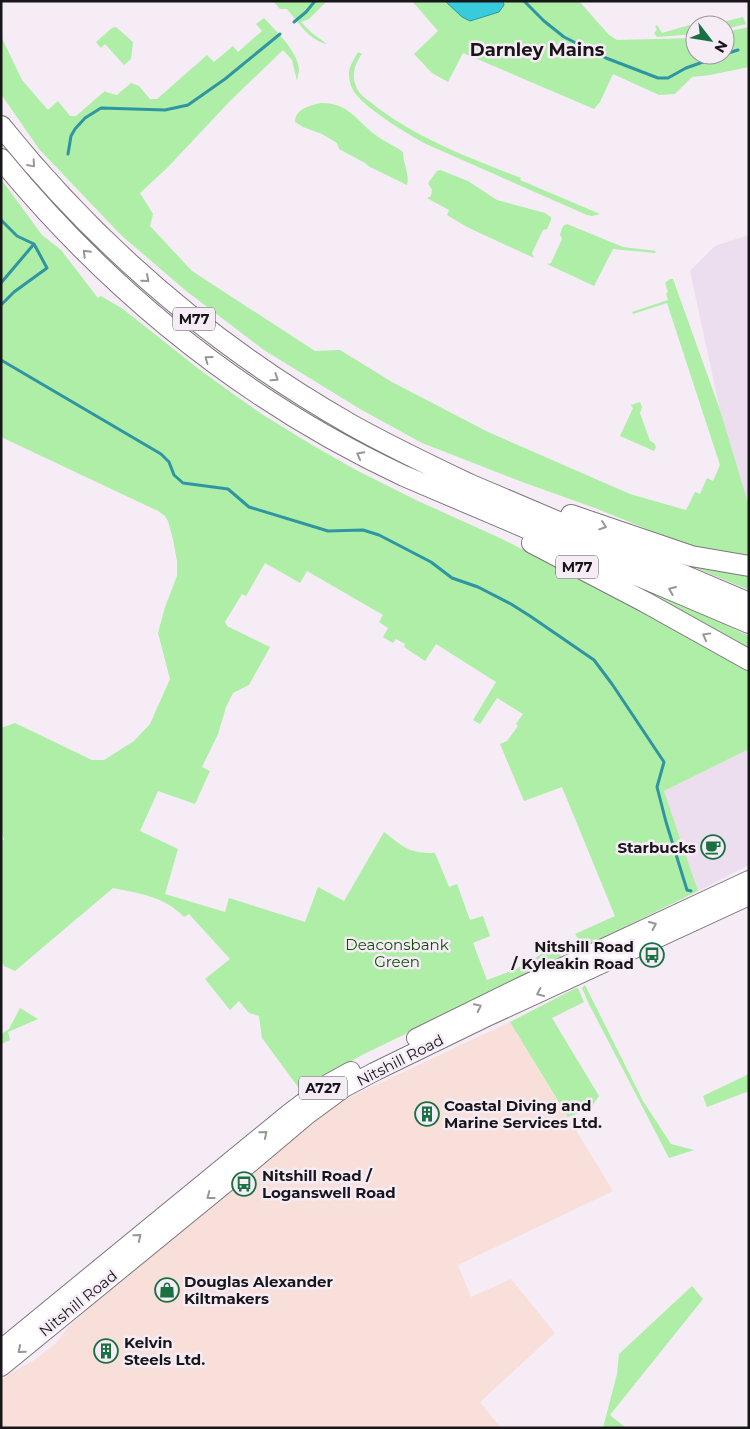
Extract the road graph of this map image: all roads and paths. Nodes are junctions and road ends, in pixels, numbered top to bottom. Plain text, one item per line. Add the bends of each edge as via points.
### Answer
1 (1, 126) edge
2 (1, 159) edge
3 (425, 464) junction
4 (404, 476) junction
5 (749, 566) edge
6 (749, 603) edge
7 (749, 623) edge
8 (749, 660) edge
9 (749, 880) edge
10 (749, 896) edge
11 (1, 1349) edge
12 (1, 1368) edge

1 -> 3 highway, M77 via 89,226 133,268 204,327 296,392
4 -> 2 highway, M77 via 310,428 196,350 110,277
3 -> 5 highway, M77 via 668,549
3 - 6 highway, M77
7 -> 4 highway, M77
8 -> 4 highway, M77
11 -> 9 main road, Nitshill Road / A727 via 330,1083 366,1062 524,985
10 -> 12 main road, Nitshill Road / A727 via 479,1021 344,1088

